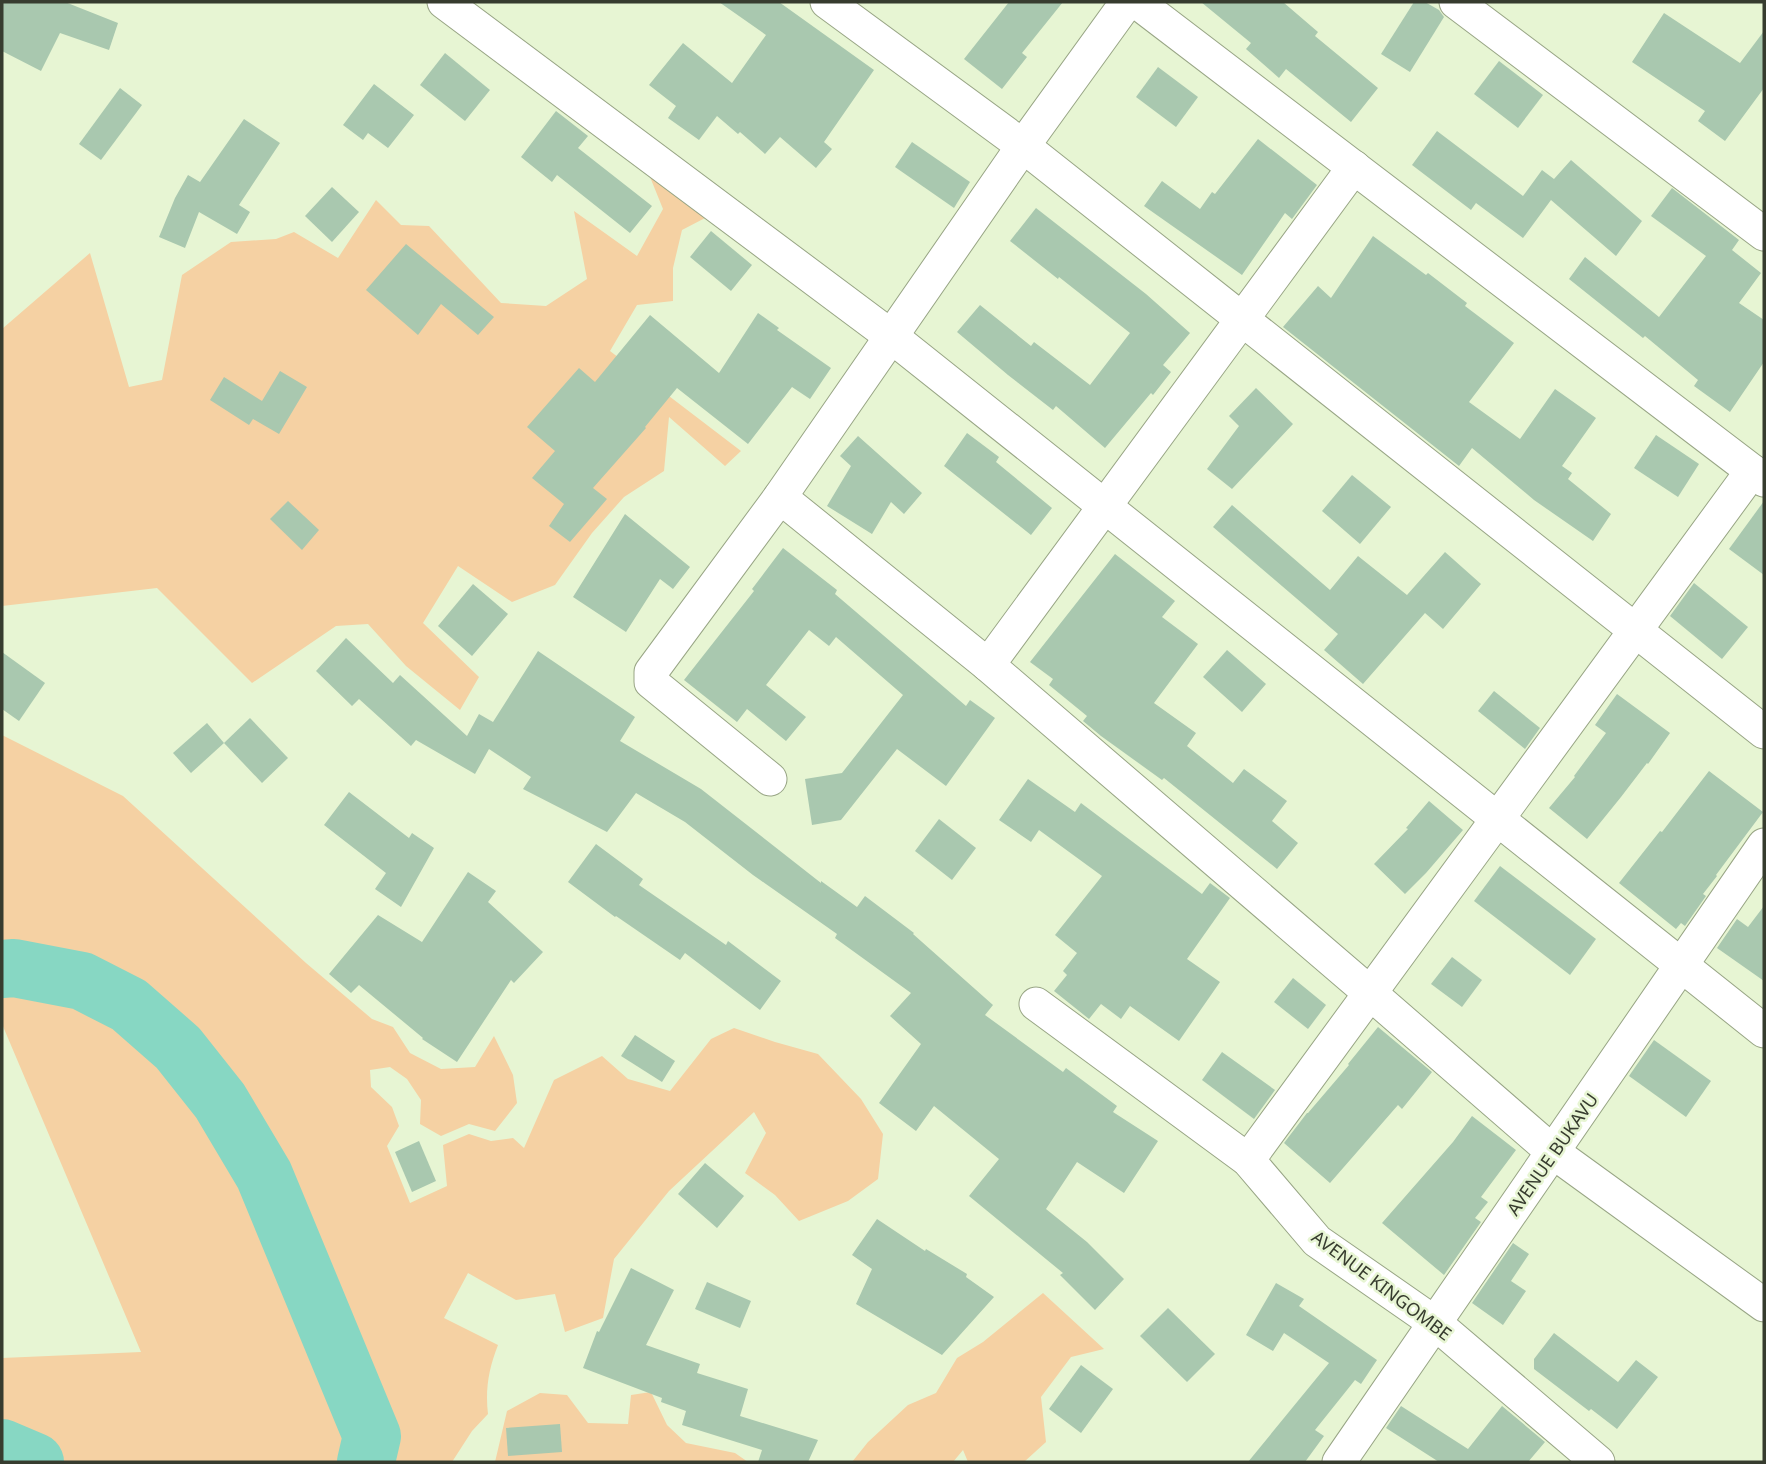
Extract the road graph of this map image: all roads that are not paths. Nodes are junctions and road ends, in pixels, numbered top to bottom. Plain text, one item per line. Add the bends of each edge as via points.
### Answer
1 (444, 2) edge
2 (827, 2) edge
3 (1127, 2) edge
4 (1137, 2) edge
5 (1456, 2) edge
6 (1023, 146) junction
7 (1354, 167) junction
8 (1764, 234) edge
9 (1241, 319) junction
10 (892, 337) junction
11 (1758, 476) edge
12 (780, 497) junction
13 (1105, 506) junction
14 (1636, 631) junction
15 (988, 665) junction
16 (1764, 732) edge
17 (770, 779) dead end
18 (1498, 819) junction
19 (1764, 845) edge
20 (1682, 965) junction
21 (1370, 993) junction
22 (1037, 1004) dead end
23 (1764, 1031) edge
24 (1553, 1152) junction
25 (1248, 1160) junction
26 (1764, 1305) edge
27 (1435, 1322) junction
28 (1339, 1462) edge
29 (1598, 1462) edge

1 - 10 street
2 - 6 street
3 - 6 street
4 - 7 street
5 - 8 street
6 - 9 street
6 - 10 street
7 - 9 street
7 - 11 street
9 - 13 street
9 - 14 street
10 - 12 street
10 - 13 street
11 - 14 street
12 - 15 street
12 - 17 street via 650,677
13 - 15 street
13 - 18 street
14 - 16 street
14 - 18 street
15 - 21 street
18 - 20 street
18 - 21 street
19 - 20 street, AVENUE BUKAVU
20 - 23 street
20 - 24 street, AVENUE BUKAVU
21 - 24 street
21 - 25 street
22 - 25 street, AVENUE KINGOMBE
24 - 26 street
24 - 27 street, AVENUE BUKAVU
25 - 27 street, AVENUE KINGOMBE via 1317,1241
27 - 28 street, AVENUE BUKAVU
27 - 29 street, AVENUE KINGOMBE

